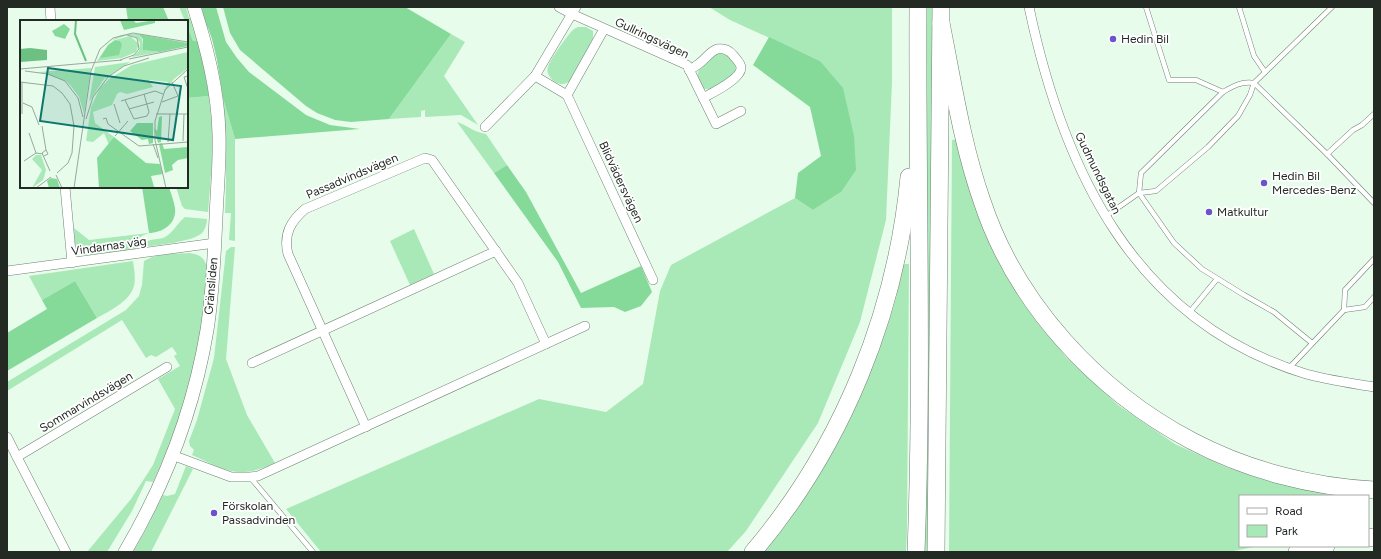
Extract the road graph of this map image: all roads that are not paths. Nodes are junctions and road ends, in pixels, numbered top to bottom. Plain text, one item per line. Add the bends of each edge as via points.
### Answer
1 (50, 7) edge
2 (194, 7) edge
3 (559, 7) edge
4 (918, 7) edge
5 (1029, 7) edge
6 (1146, 7) edge
7 (1239, 7) edge
8 (1332, 7) edge
9 (574, 11) edge
10 (941, 15) edge
11 (51, 20) edge
12 (604, 29) junction
13 (689, 70) junction
14 (1265, 72) junction
15 (535, 76) junction
16 (1254, 83) junction
17 (918, 91) junction
18 (1223, 92) junction
19 (567, 94) junction
20 (703, 98) junction
21 (741, 112) dead end
22 (1374, 114) edge
23 (485, 127) dead end
24 (1327, 154) junction
25 (65, 188) edge
26 (1139, 193) junction
27 (1374, 203) edge
28 (1105, 217) junction
29 (215, 243) junction
30 (496, 251) junction
31 (1374, 259) edge
32 (72, 263) junction
33 (7, 271) edge
34 (1217, 279) junction
35 (653, 280) dead end
36 (1374, 297) edge
37 (1344, 310) junction
38 (1189, 313) junction
39 (585, 326) dead end
40 (322, 331) junction
41 (1312, 343) junction
42 (546, 344) junction
43 (252, 363) dead end
44 (167, 367) dead end
45 (1288, 368) junction
46 (1374, 387) edge
47 (366, 427) junction
48 (7, 437) edge
49 (172, 455) junction
50 (17, 457) junction
51 (250, 478) junction
52 (1374, 490) edge
53 (1321, 547) edge
54 (66, 552) edge
55 (125, 552) edge
56 (313, 552) edge
57 (753, 552) edge
58 (916, 552) edge
59 (936, 552) edge
60 (1297, 552) edge

1 - 11 street
2 - 29 street, Gränsliden via 210,65 218,125
3 - 9 street, Gullringsvägen
4 - 17 highway
5 - 28 street, Gudmundsgatan via 1042,65 1064,129 1077,162
6 - 18 lane via 1169,80 1196,80
7 - 14 lane via 1254,56
8 - 14 lane
9 - 12 street, Gullringsvägen
9 - 15 street
10 - 52 highway via 967,152 982,202 1001,249 1030,298 1051,326 1118,392 1155,419 1192,441 1234,460 1276,474
10 - 59 highway
12 - 13 street, Gullringsvägen via 687,65
12 - 19 street, Gullringsvägen
13 - 20 street, Gullringsvägen
13 - 20 street, Gullringsvägen via 718,49 730,52 740,64 740,73
14 - 16 lane
15 - 19 street
15 - 23 street
16 - 18 lane via 1246,81
16 - 24 lane
16 - 26 lane via 1238,116 1208,147 1156,191
17 - 57 highway via 908,193 898,252 878,328 848,403 828,444 803,484
17 - 58 highway
18 - 26 lane via 1141,174
19 - 35 street, Blidvädersvägen
20 - 21 street, Gullringsvägen via 716,124
22 - 24 lane
24 - 27 lane
25 - 32 street
26 - 28 lane
26 - 34 lane via 1174,243
28 - 38 street, Gudmundsgatan via 1148,275
29 - 32 street, Vindarnas väg
29 - 49 street, Gränsliden via 213,283 203,353 189,407
30 - 40 street
30 - 40 street, Passadvindsvägen via 429,158 305,209 293,220 288,230 286,248
30 - 42 street, Passadvindsvägen via 518,283
31 - 37 lane via 1345,290
32 - 33 street, Vindarnas väg
34 - 38 lane
34 - 41 lane via 1274,312
36 - 37 lane via 1365,307
37 - 41 lane
38 - 45 street, Gudmundsgatan via 1217,334
39 - 42 street
40 - 43 street
40 - 47 street, Passadvindsvägen
41 - 45 lane
42 - 47 street
44 - 50 street, Sommarvindsvägen
45 - 46 street, Gudmundsgatan via 1337,382
47 - 51 street
48 - 50 street
49 - 51 street via 231,477
49 - 55 street, Gränsliden via 154,497
50 - 54 street
51 - 56 lane
53 - 60 highway

